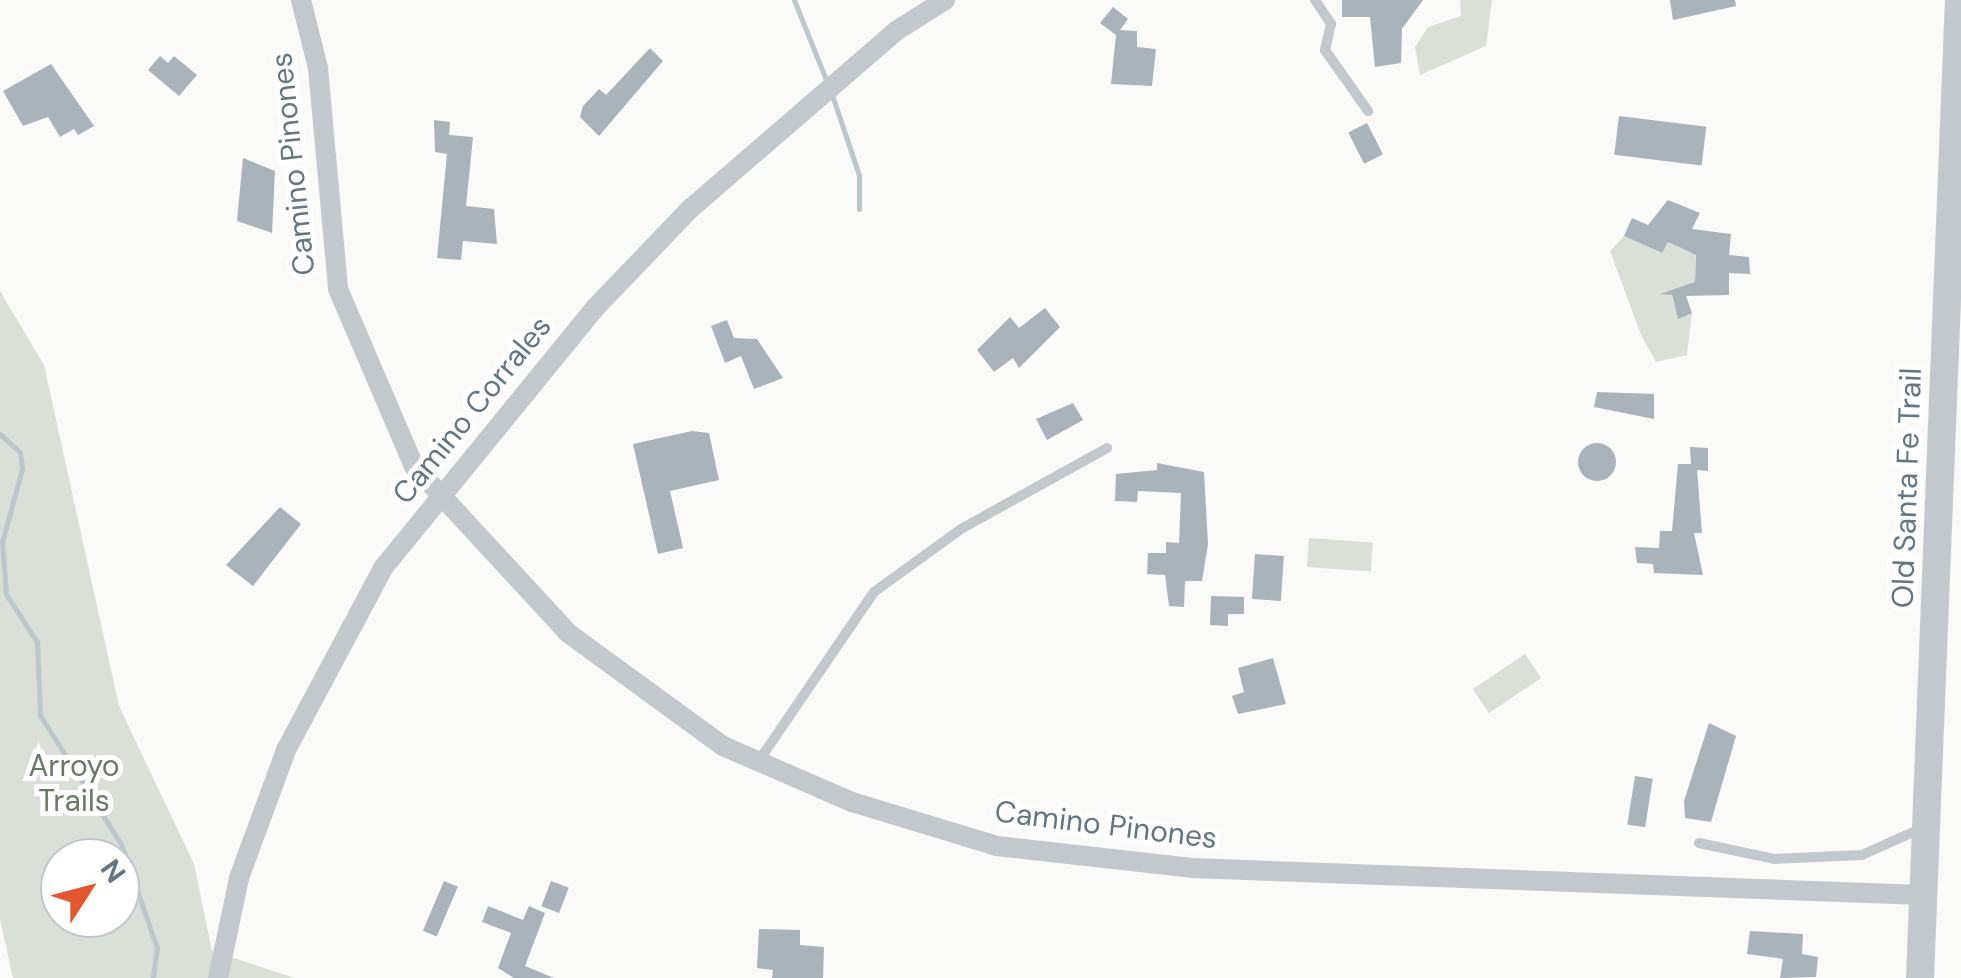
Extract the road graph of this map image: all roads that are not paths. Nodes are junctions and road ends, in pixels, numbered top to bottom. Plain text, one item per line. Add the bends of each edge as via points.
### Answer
1 (301, 0) edge
2 (945, 0) edge
3 (1314, 0) edge
4 (1960, 0) edge
5 (1368, 111) dead end
6 (1108, 448) dead end
7 (438, 496) junction
8 (758, 763) junction
9 (1927, 825) junction
10 (1699, 843) dead end
11 (1923, 895) junction
12 (218, 978) edge
13 (1920, 978) edge

1 - 7 street, Camino Pinones via 320,87 338,289 381,405
2 - 7 street, Camino Corrales via 896,31 690,210 594,308
3 - 5 lane via 1330,24 1325,50
4 - 9 street, Old Santa Fe Trail
6 - 8 lane via 961,529 874,592
7 - 8 street, Camino Pinones via 568,633 637,690
7 - 12 street, Camino Corrales via 348,620 286,750 239,878
8 - 11 street, Camino Pinones via 852,802 996,846 1174,866
9 - 10 lane via 1862,856 1775,859
9 - 11 street, Old Santa Fe Trail
11 - 13 street, Old Santa Fe Trail

